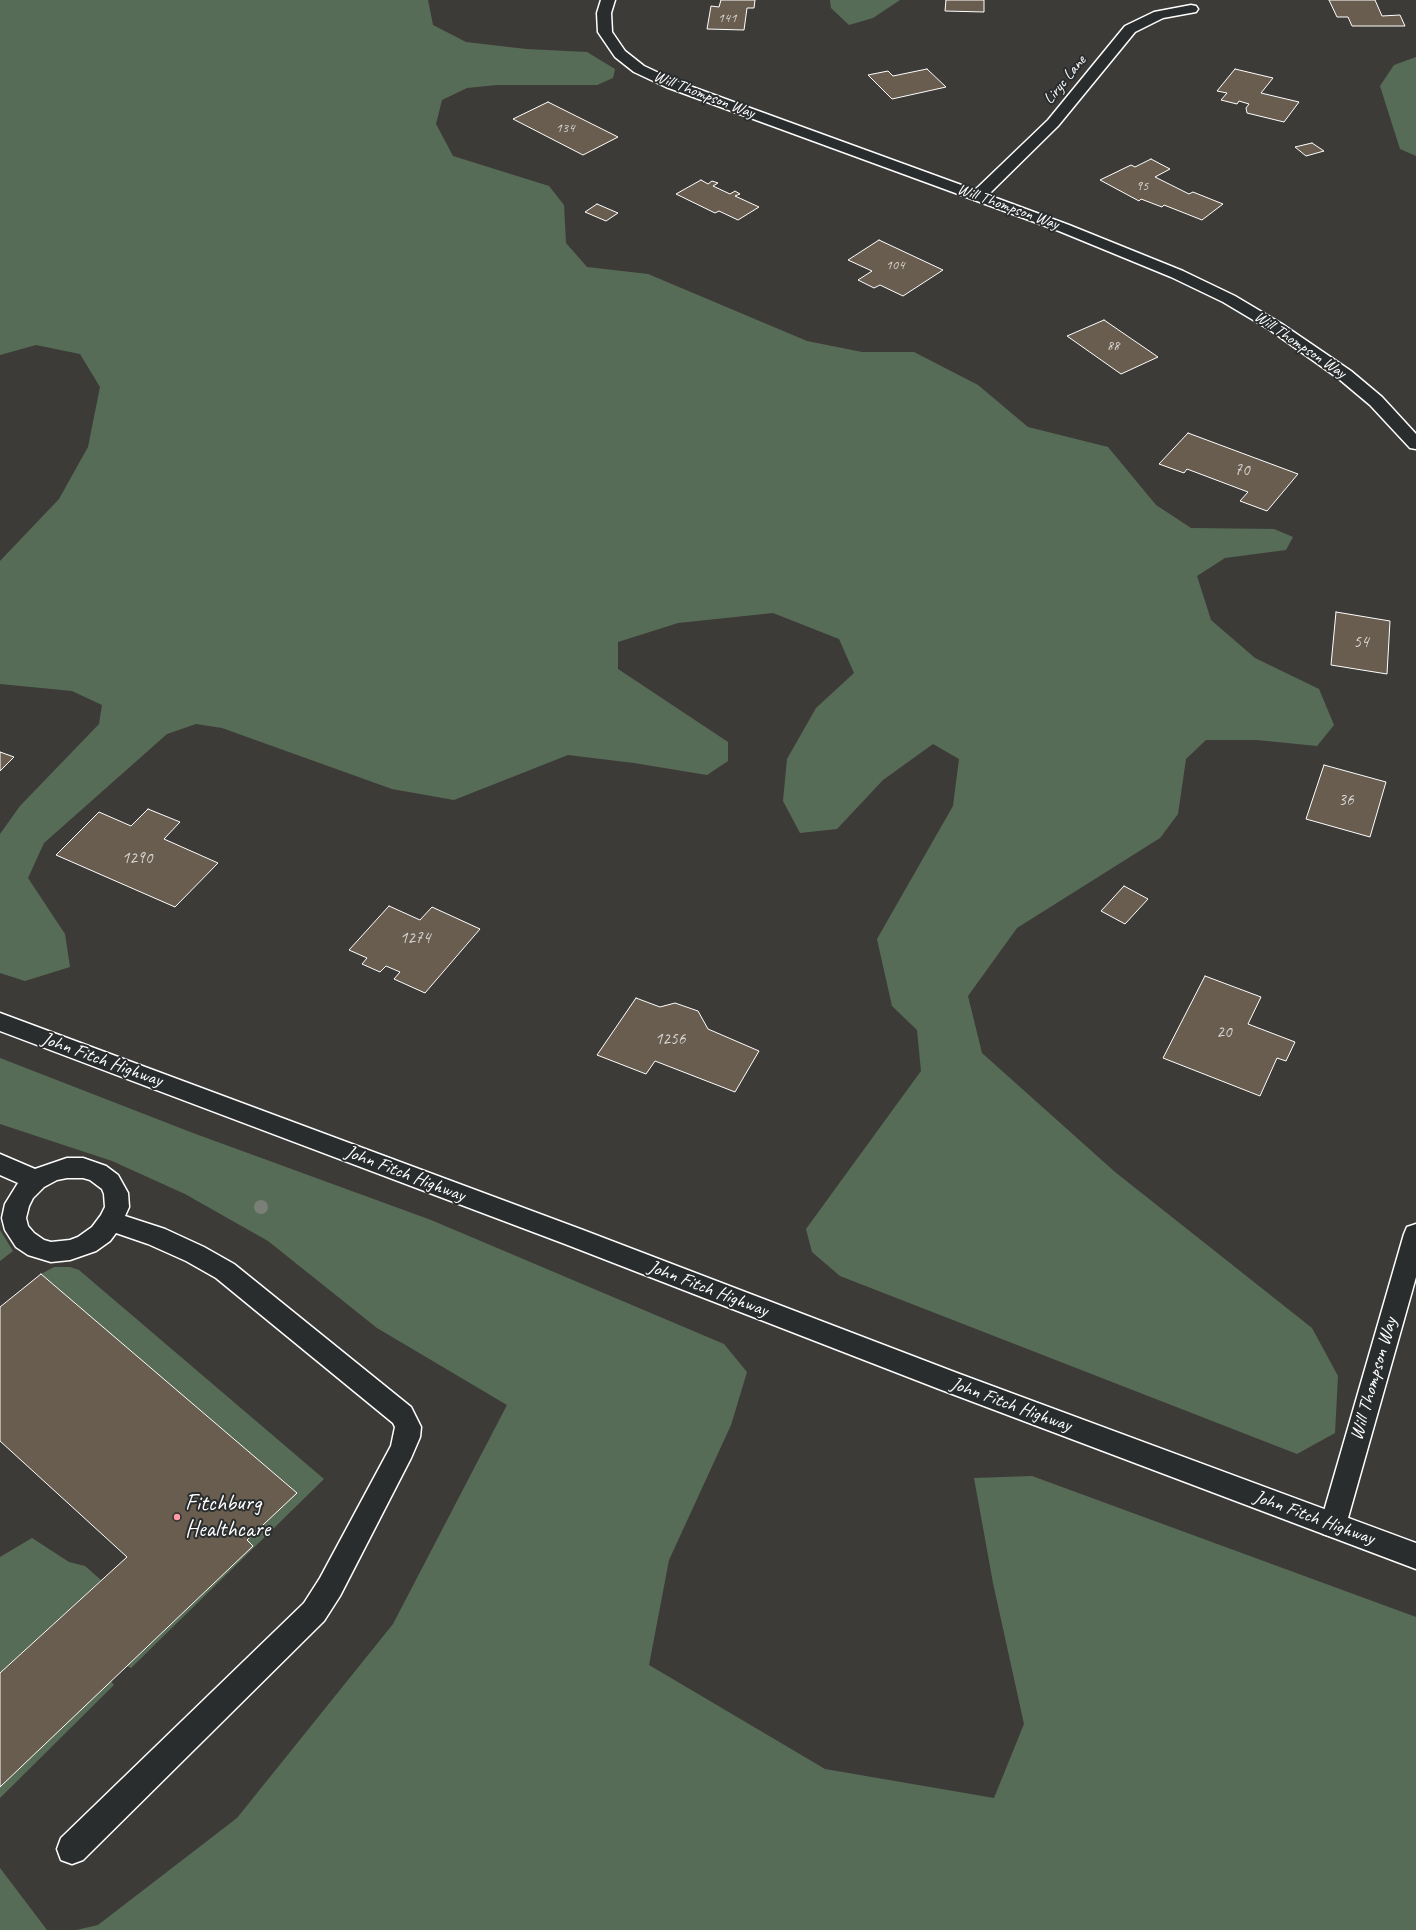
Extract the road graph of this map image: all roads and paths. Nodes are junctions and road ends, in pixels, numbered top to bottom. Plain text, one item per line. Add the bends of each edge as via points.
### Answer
1 (608, 0) edge
2 (1191, 9) dead end
3 (978, 196) junction
4 (1416, 444) edge
5 (0, 1022) edge
6 (0, 1164) edge
7 (36, 1180) junction
8 (111, 1221) junction
9 (1416, 1234) edge
10 (1333, 1525) junction
11 (1416, 1556) edge
12 (72, 1849) dead end

1 - 3 street, Will Thompson Way via 604,13 605,32 620,54 639,69 671,84
2 - 3 street, Liryc Lane via 1159,16 1130,29 1053,123
3 - 4 street, Will Thompson Way via 1118,249 1229,299 1276,327 1345,375 1376,401
5 - 10 street, John Fitch Highway
6 - 7 street
7 - 8 street via 51,1172 67,1168 83,1168 98,1173 110,1182 116,1193 117,1207
7 - 8 street via 17,1204 14,1218 17,1230 25,1240 37,1248 51,1252 70,1250 87,1244 101,1234
8 - 12 street via 156,1236 225,1271 402,1415 408,1427 402,1450 330,1587 314,1612
9 - 10 street, Will Thompson Way
10 - 11 street, John Fitch Highway

